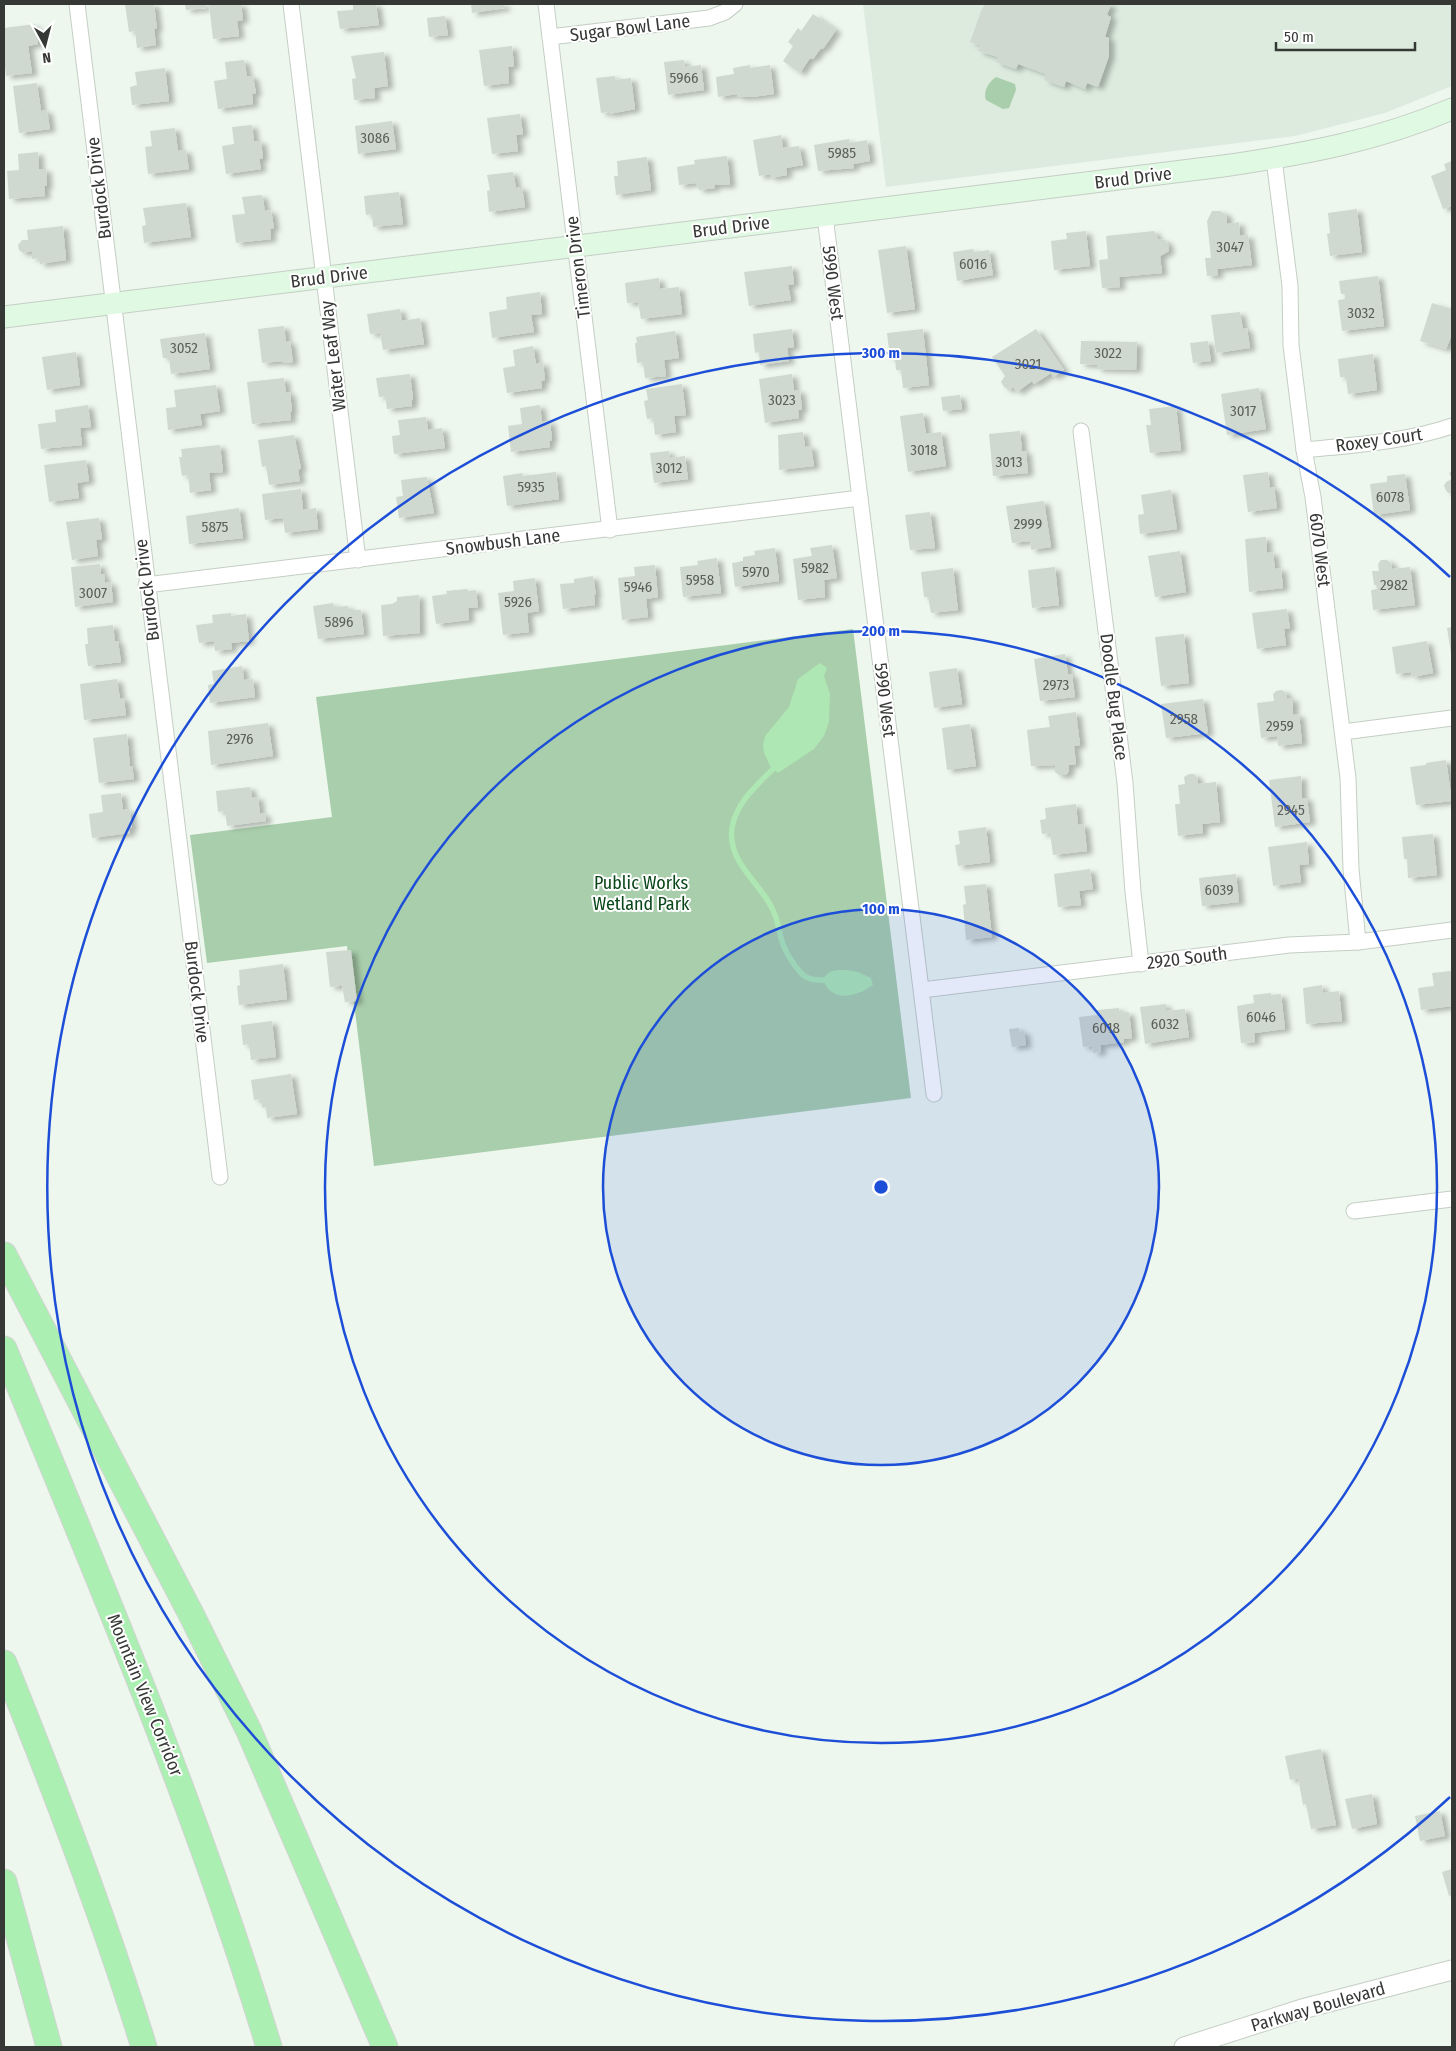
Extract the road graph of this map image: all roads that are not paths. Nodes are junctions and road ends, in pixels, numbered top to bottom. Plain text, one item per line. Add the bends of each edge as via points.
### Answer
1 (77, 4) edge
2 (291, 4) edge
3 (546, 4) edge
4 (735, 4) edge
5 (550, 37) junction
6 (1452, 108) edge
7 (1274, 159) junction
8 (825, 216) junction
9 (576, 246) junction
10 (324, 278) junction
11 (113, 303) junction
12 (4, 317) edge
13 (1452, 426) edge
14 (1080, 431) dead end
15 (1304, 450) junction
16 (860, 498) junction
17 (610, 530) junction
18 (358, 560) junction
19 (146, 585) junction
20 (1452, 718) edge
21 (1343, 732) junction
22 (1452, 930) edge
23 (1358, 942) junction
24 (1141, 964) junction
25 (922, 990) junction
26 (934, 1094) dead end
27 (220, 1177) dead end
28 (1452, 1199) edge
29 (1354, 1211) dead end
30 (4, 1255) edge
31 (4, 1349) edge
32 (4, 1663) edge
33 (4, 1882) edge
34 (1452, 1970) edge
35 (49, 2047) edge
36 (144, 2047) edge
37 (269, 2047) edge
38 (385, 2047) edge
39 (1184, 2047) edge

1 - 11 street, Burdock Drive
2 - 10 street, Water Leaf Way
3 - 5 street, Timeron Drive
4 - 5 street, Sugar Bowl Lane via 709,18
5 - 9 street, Timeron Drive
6 - 7 main road, Brud Drive via 1353,143
7 - 8 main road, Brud Drive
7 - 15 street, 6070 West via 1290,286 1291,344
8 - 9 main road, Brud Drive
8 - 16 street, 5990 West
9 - 10 main road, Brud Drive
9 - 17 street, Timeron Drive
10 - 11 main road, Brud Drive
10 - 18 street, Water Leaf Way
11 - 12 main road, Brud Drive
11 - 19 street, Burdock Drive
13 - 15 street, Roxey Court via 1406,438
14 - 24 street, Doodle Bug Place via 1125,783
15 - 21 street, 6070 West
16 - 17 street, Snowbush Lane
16 - 25 street, 5990 West
17 - 18 street, Snowbush Lane
18 - 19 street, Snowbush Lane
19 - 27 street, Burdock Drive
20 - 21 street
21 - 23 street, 6070 West
22 - 23 street, 2920 South
23 - 24 street, 2920 South via 1289,945
24 - 25 street, 2920 South
25 - 26 street, 5990 West
28 - 29 street
30 - 38 highway via 246,1723
31 - 37 highway, Mountain View Corridor via 159,1728 224,1905
32 - 36 highway via 90,1884
33 - 35 highway
34 - 39 street, Parkway Boulevard via 1302,2010

